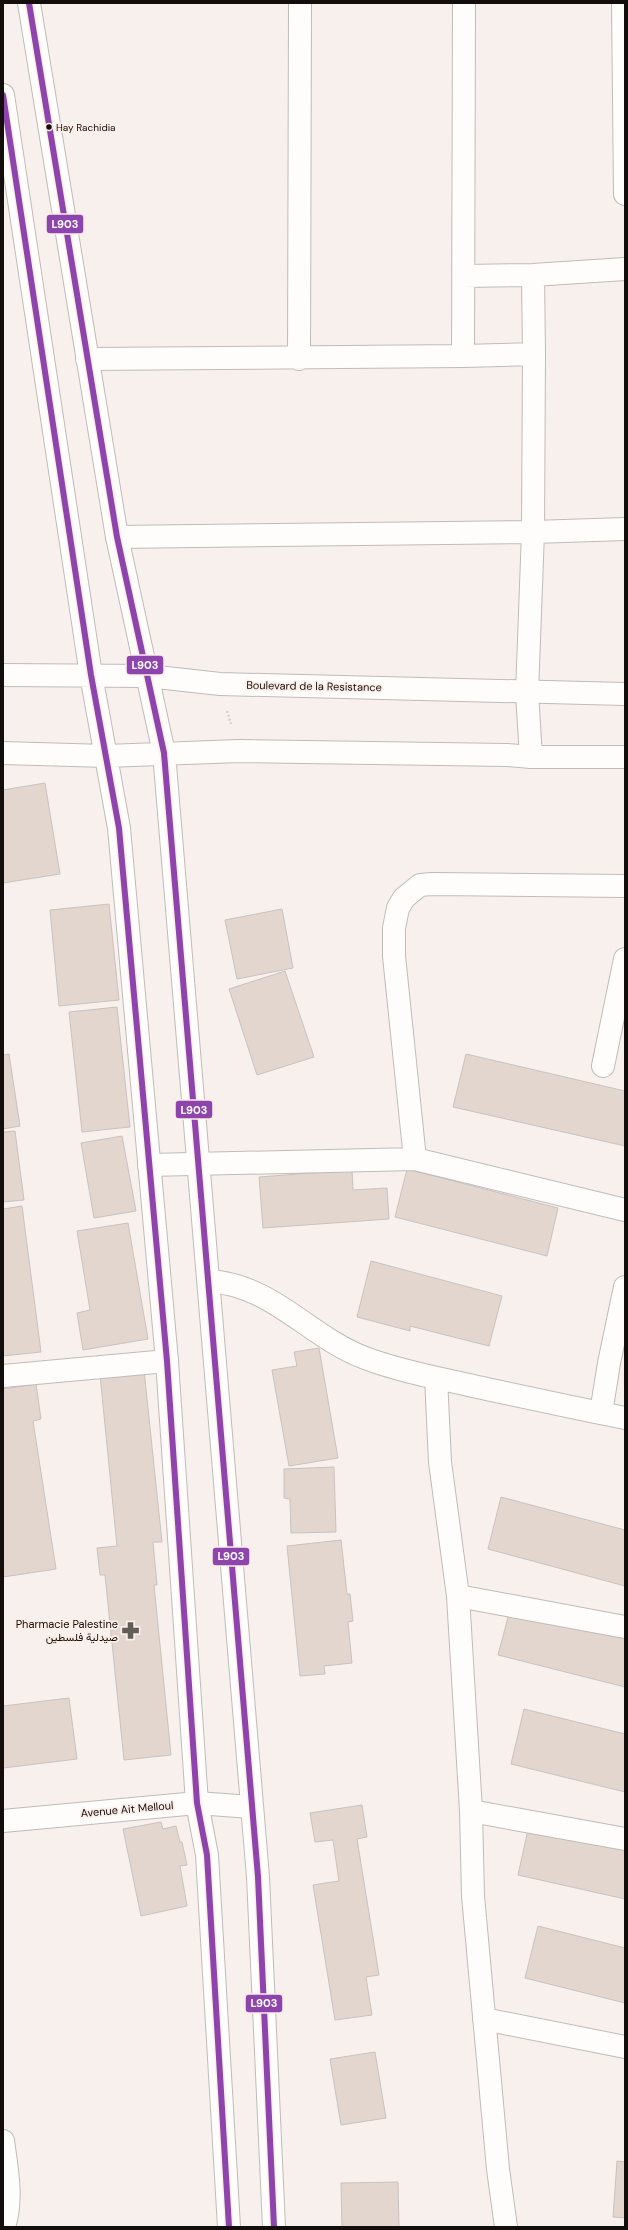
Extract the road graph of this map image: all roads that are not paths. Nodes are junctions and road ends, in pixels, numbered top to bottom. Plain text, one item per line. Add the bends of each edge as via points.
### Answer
1 (29, 3) edge
2 (300, 3) edge
3 (464, 3) edge
4 (623, 3) edge
5 (3, 95) edge
6 (6, 124) edge
7 (625, 194) edge
8 (625, 269) edge
9 (533, 275) junction
10 (464, 276) junction
11 (534, 354) junction
12 (463, 356) junction
13 (87, 359) junction
14 (299, 359) junction
15 (625, 529) edge
16 (533, 532) junction
17 (117, 536) junction
18 (3, 675) edge
19 (90, 675) junction
20 (148, 676) junction
21 (527, 693) junction
22 (625, 694) edge
23 (3, 753) edge
24 (164, 753) junction
25 (106, 756) junction
26 (531, 757) junction
27 (625, 757) edge
28 (625, 886) edge
29 (625, 959) edge
30 (603, 1066) dead end
31 (416, 1159) junction
32 (198, 1164) junction
33 (149, 1165) junction
34 (625, 1210) edge
35 (209, 1281) junction
36 (625, 1287) edge
37 (167, 1361) junction
38 (3, 1376) edge
39 (436, 1378) junction
40 (601, 1413) junction
41 (625, 1418) edge
42 (458, 1596) junction
43 (625, 1627) edge
44 (197, 1803) junction
45 (251, 1807) junction
46 (471, 1811) junction
47 (3, 1821) edge
48 (625, 1839) edge
49 (484, 2019) junction
50 (625, 2048) edge
51 (3, 2141) edge
52 (4, 2227) edge
53 (229, 2227) edge
54 (274, 2227) edge
55 (506, 2227) edge

1 - 13 street
2 - 14 street
3 - 10 street
4 - 7 street
5 - 6 street
6 - 19 street
8 - 9 street
9 - 10 street
9 - 11 street
10 - 12 street
11 - 12 street
11 - 16 street
12 - 14 street
13 - 14 street
13 - 17 street
15 - 16 street
16 - 17 street
16 - 21 street
17 - 20 street
18 - 19 street, Boulevard de la Resistance
19 - 20 street, Boulevard de la Resistance
19 - 25 street
20 - 21 street, Boulevard de la Resistance via 220,684
20 - 24 street
21 - 22 street, Boulevard de la Resistance
21 - 26 street
23 - 25 street
24 - 25 street
24 - 26 street via 239,751 507,754
24 - 32 street
25 - 33 street via 119,828
26 - 27 street
28 - 31 street via 432,884 420,885 404,898 396,916 394,956
29 - 30 street
31 - 32 street
31 - 34 street
32 - 33 street
32 - 35 street
33 - 37 street
35 - 39 street via 228,1282 265,1297 352,1354
35 - 45 street
36 - 40 street
37 - 38 street
37 - 44 street
39 - 40 street
39 - 42 street via 440,1462
40 - 41 street
42 - 43 street
42 - 46 street
44 - 45 street, Avenue Ait Melloul
44 - 47 street, Avenue Ait Melloul
44 - 53 street via 207,1855
45 - 54 street via 258,1877
46 - 48 street
46 - 49 street via 473,1896
49 - 50 street
49 - 55 street
51 - 52 street via 9,2193

